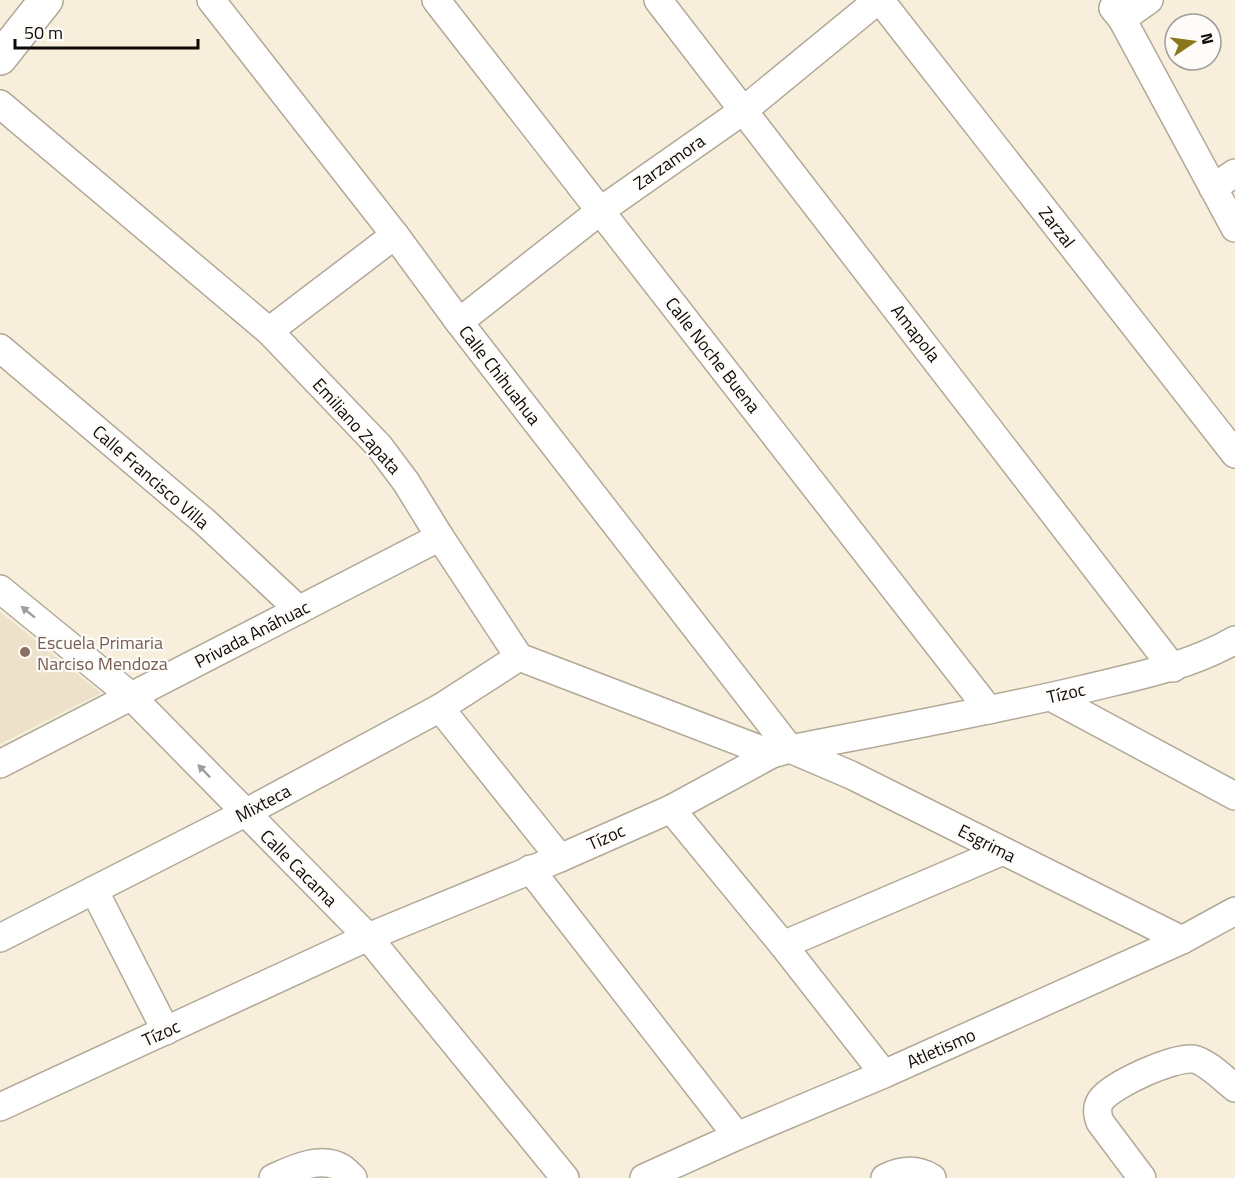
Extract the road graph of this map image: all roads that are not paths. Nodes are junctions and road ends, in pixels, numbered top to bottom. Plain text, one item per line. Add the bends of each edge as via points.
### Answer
1 (46, 0) edge
2 (211, 0) edge
3 (436, 0) edge
4 (658, 0) edge
5 (879, 0) edge
6 (1149, 0) edge
7 (1115, 6) edge
8 (0, 58) edge
9 (0, 104) edge
10 (744, 110) junction
11 (1224, 181) edge
12 (600, 211) junction
13 (1235, 228) edge
14 (395, 235) junction
15 (459, 322) junction
16 (269, 331) junction
17 (0, 348) edge
18 (1235, 454) edge
19 (440, 537) junction
20 (0, 589) edge
21 (299, 610) junction
22 (1235, 640) edge
23 (519, 657) junction
24 (1173, 668) junction
25 (131, 696) junction
26 (1051, 697) junction
27 (440, 708) junction
28 (989, 710) junction
29 (781, 752) junction
30 (0, 764) edge
31 (1235, 796) edge
32 (671, 809) junction
33 (245, 813) junction
34 (1003, 851) junction
35 (560, 858) junction
36 (530, 869) junction
37 (94, 890) junction
38 (1235, 911) edge
39 (0, 938) edge
40 (368, 938) junction
41 (1182, 940) junction
42 (783, 945) junction
43 (166, 1031) junction
44 (884, 1074) junction
45 (1235, 1088) edge
46 (0, 1107) edge
47 (737, 1136) junction
48 (273, 1178) edge
49 (353, 1178) edge
50 (565, 1178) edge
51 (644, 1178) edge
52 (885, 1178) edge
53 (932, 1178) edge
54 (1142, 1178) edge

1 - 8 street
2 - 14 street, Calle Chihuahua
3 - 12 street, Calle Noche Buena
4 - 10 street, Amapola
5 - 10 street, Zarzamora
5 - 18 street, Zarzal
6 - 7 street
7 - 11 street
9 - 16 street, Emiliano Zapata
10 - 12 street, Zarzamora
10 - 24 street, Amapola
11 - 13 street
12 - 15 street, Zarzamora
12 - 28 street, Calle Noche Buena
14 - 15 street, Calle Chihuahua
14 - 16 street
15 - 29 street, Calle Chihuahua
16 - 19 street, Emiliano Zapata via 379,446
17 - 21 street, Calle Francisco Villa via 205,522
19 - 21 street, Privada Anáhuac
19 - 23 street, Emiliano Zapata
25 -> 20 street, Calle Cacama
21 - 25 street, Privada Anáhuac
22 - 24 street, Tízoc
23 - 27 street, Mixteca
23 - 29 street
24 - 26 street, Tízoc
25 - 30 street, Privada Anáhuac
33 -> 25 street, Calle Cacama
26 - 28 street, Tízoc
26 - 31 street
27 - 33 street, Mixteca
27 - 35 street
28 - 29 street, Tízoc
29 - 32 street, Tízoc
29 - 34 street, Esgrima via 851,775
32 - 35 street, Tízoc
32 - 42 street
33 - 37 street, Mixteca
33 - 40 street, Calle Cacama
34 - 41 street, Esgrima
34 - 42 street
35 - 36 street, Tízoc
36 - 40 street, Tízoc
36 - 47 street
37 - 39 street, Mixteca
37 - 43 street
38 - 41 street, Atletismo
40 - 43 street, Tízoc
40 - 50 street, Calle Cacama
41 - 44 street, Atletismo
42 - 44 street
43 - 46 street, Tízoc
44 - 47 street, Atletismo
45 - 54 street via 1205,1064 1192,1059 1175,1061 1111,1090 1101,1100 1097,1114
47 - 51 street, Atletismo
48 - 49 street via 314,1164 342,1168
52 - 53 street via 910,1171

